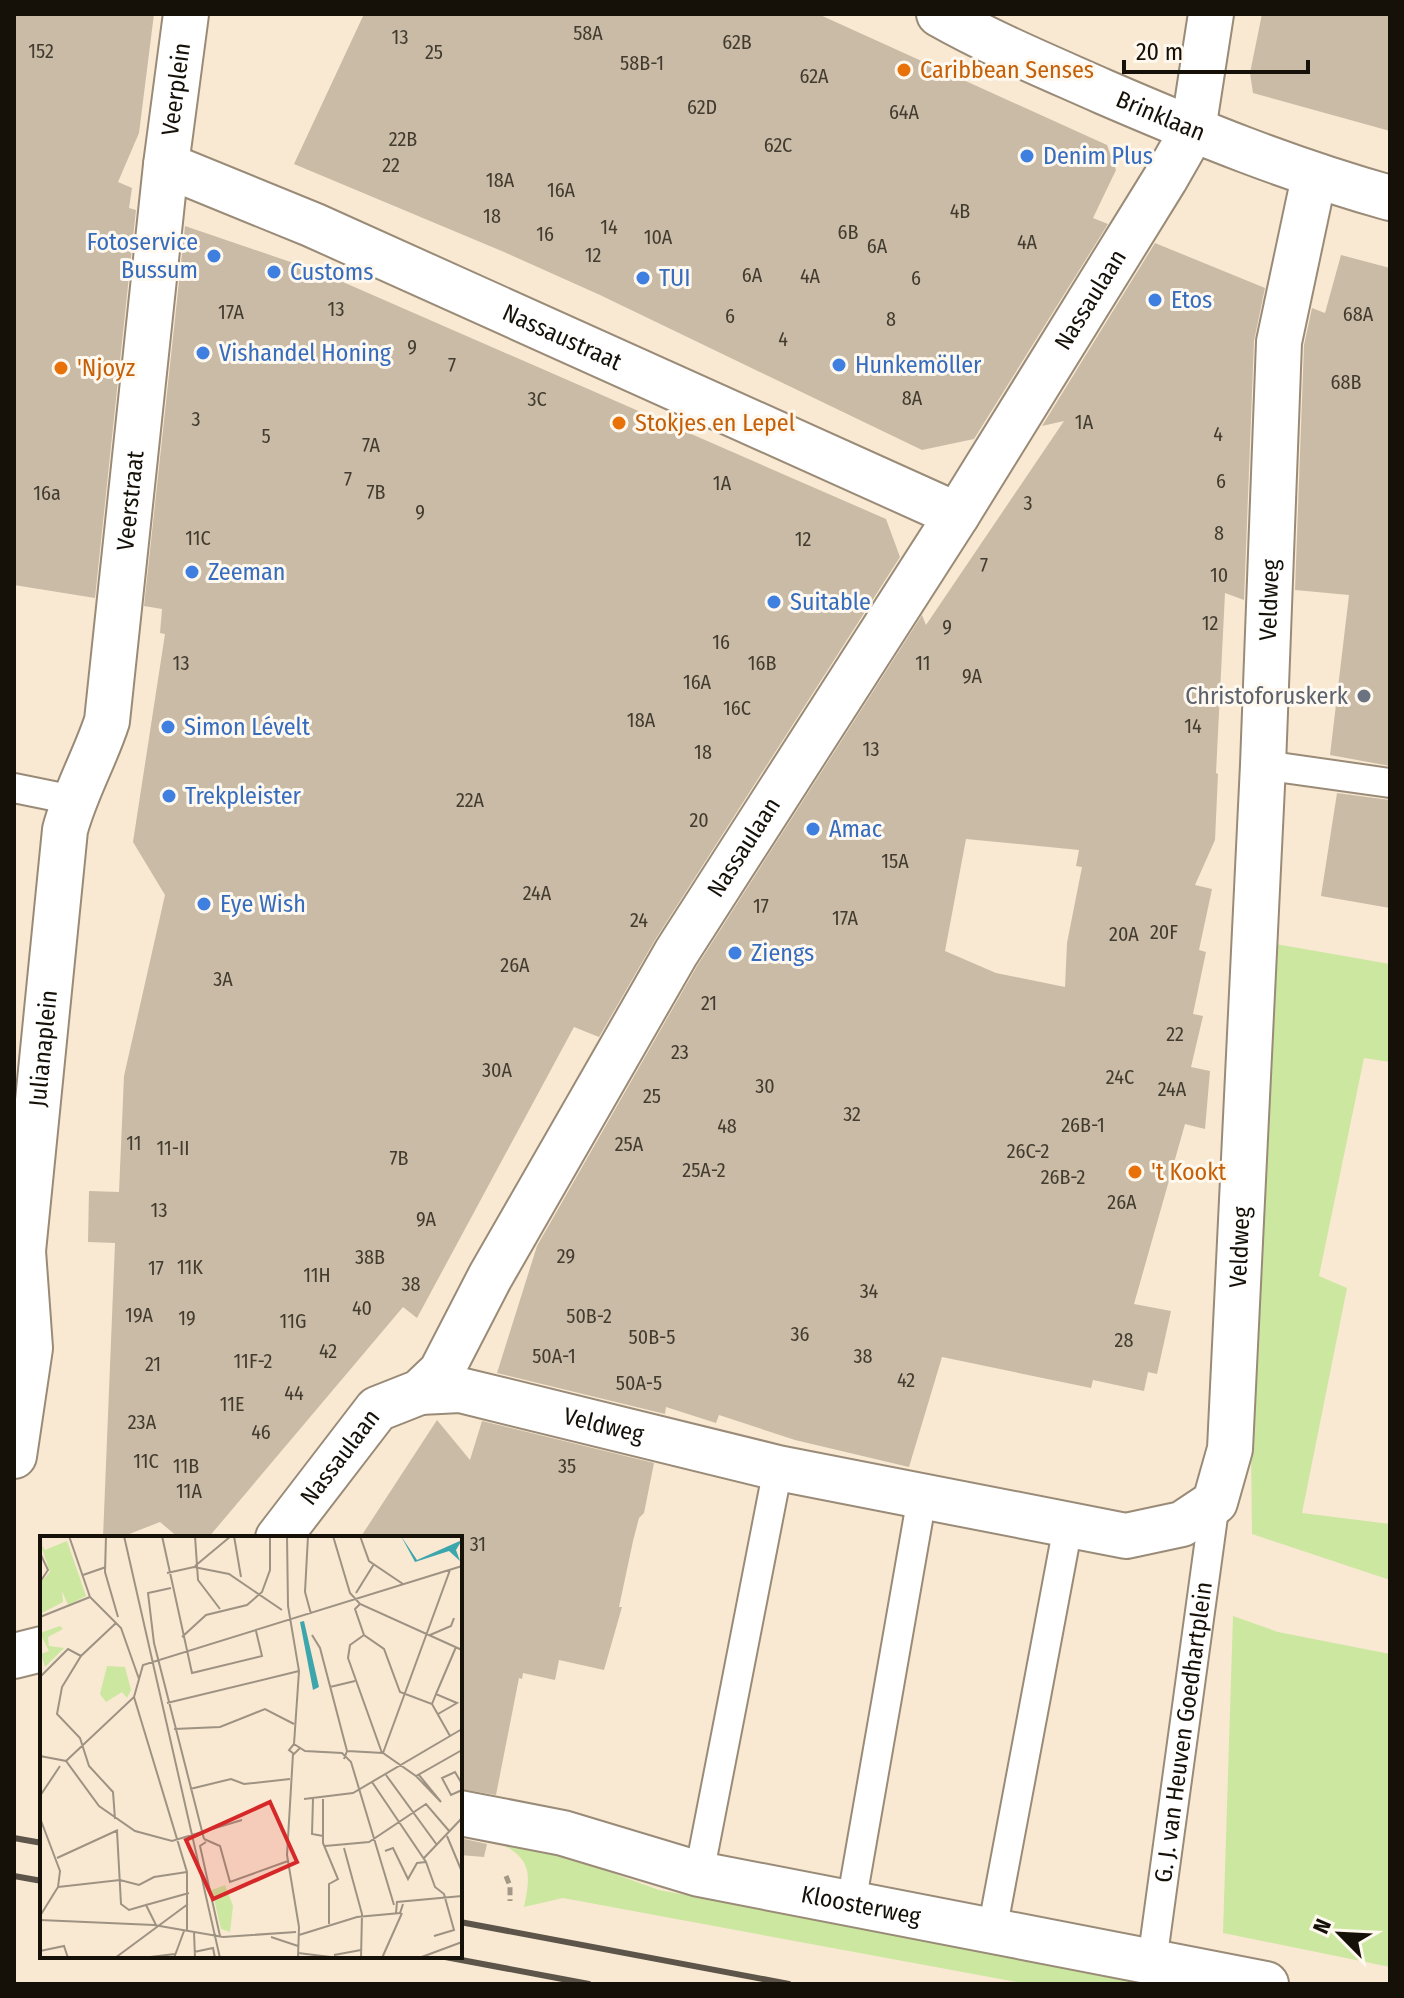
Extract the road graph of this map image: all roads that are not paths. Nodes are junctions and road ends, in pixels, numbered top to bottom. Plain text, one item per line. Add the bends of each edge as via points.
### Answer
1 (186, 14) edge
2 (939, 14) edge
3 (1211, 14) edge
4 (1193, 130) junction
5 (166, 165) junction
6 (1314, 177) junction
7 (1390, 198) edge
8 (957, 515) junction
9 (1263, 765) junction
10 (1390, 783) edge
11 (14, 788) edge
12 (69, 815) junction
13 (420, 1392) junction
14 (14, 1456) edge
15 (778, 1468) junction
16 (922, 1497) junction
17 (1215, 1502) junction
18 (1068, 1526) junction
19 (280, 1536) edge
20 (40, 1650) edge
21 (14, 1656) edge
22 (462, 1813) edge
23 (699, 1874) junction
24 (851, 1904) junction
25 (992, 1931) junction
26 (1152, 1962) junction
27 (1266, 1984) edge

1 - 5 street, Veerplein
2 - 4 street, Brinklaan via 984,40
3 - 4 street
4 - 6 street, Brinklaan
4 - 8 street, Nassaulaan
5 - 8 street, Nassaustraat via 313,225
5 - 12 street, Veerstraat via 107,721
6 - 7 street, Brinklaan
6 - 9 street, Veldweg via 1279,342
8 - 13 street, Nassaulaan via 676,953 490,1277 455,1349
9 - 10 lane
9 - 17 street, Veldweg via 1230,1449
11 - 12 lane
12 - 14 street, Julianaplein via 23,1251 30,1348
13 - 15 street, Veldweg via 460,1390
13 - 19 street, Nassaulaan via 377,1409
15 - 16 street, Veldweg
15 - 23 lane
16 - 18 street, Veldweg
16 - 24 lane
17 - 18 street, Veldweg via 1182,1524 1126,1536
17 - 26 lane, G. J. van Heuven Goedhartplein
18 - 25 lane
20 - 21 street
22 - 23 street, Kloosterweg via 563,1833
23 - 24 street, Kloosterweg
24 - 25 street, Kloosterweg
25 - 26 street, Kloosterweg
26 - 27 street, Kloosterweg

